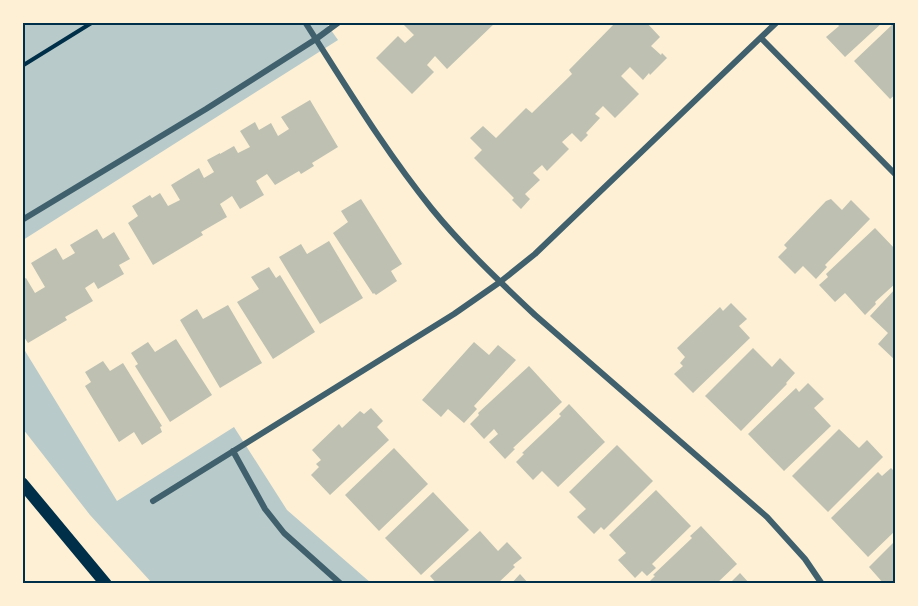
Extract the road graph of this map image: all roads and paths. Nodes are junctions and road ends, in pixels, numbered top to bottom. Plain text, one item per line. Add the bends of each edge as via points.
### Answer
1 (93, 22) edge
2 (305, 22) edge
3 (339, 22) edge
4 (777, 22) edge
5 (761, 38) junction
6 (316, 39) junction
7 (22, 66) edge
8 (896, 175) edge
9 (22, 220) edge
10 (500, 282) junction
11 (233, 452) junction
12 (22, 483) edge
13 (153, 501) dead end
14 (106, 584) edge
15 (341, 584) edge
16 (822, 584) edge

1 - 7 path
2 - 6 street
3 - 6 street
4 - 5 street
5 - 8 street
5 - 10 street via 535,254
6 - 9 street
6 - 10 street via 426,202
10 - 11 street
10 - 16 street via 767,517
11 - 13 street
11 - 15 street via 265,510 284,534
12 - 14 main road

